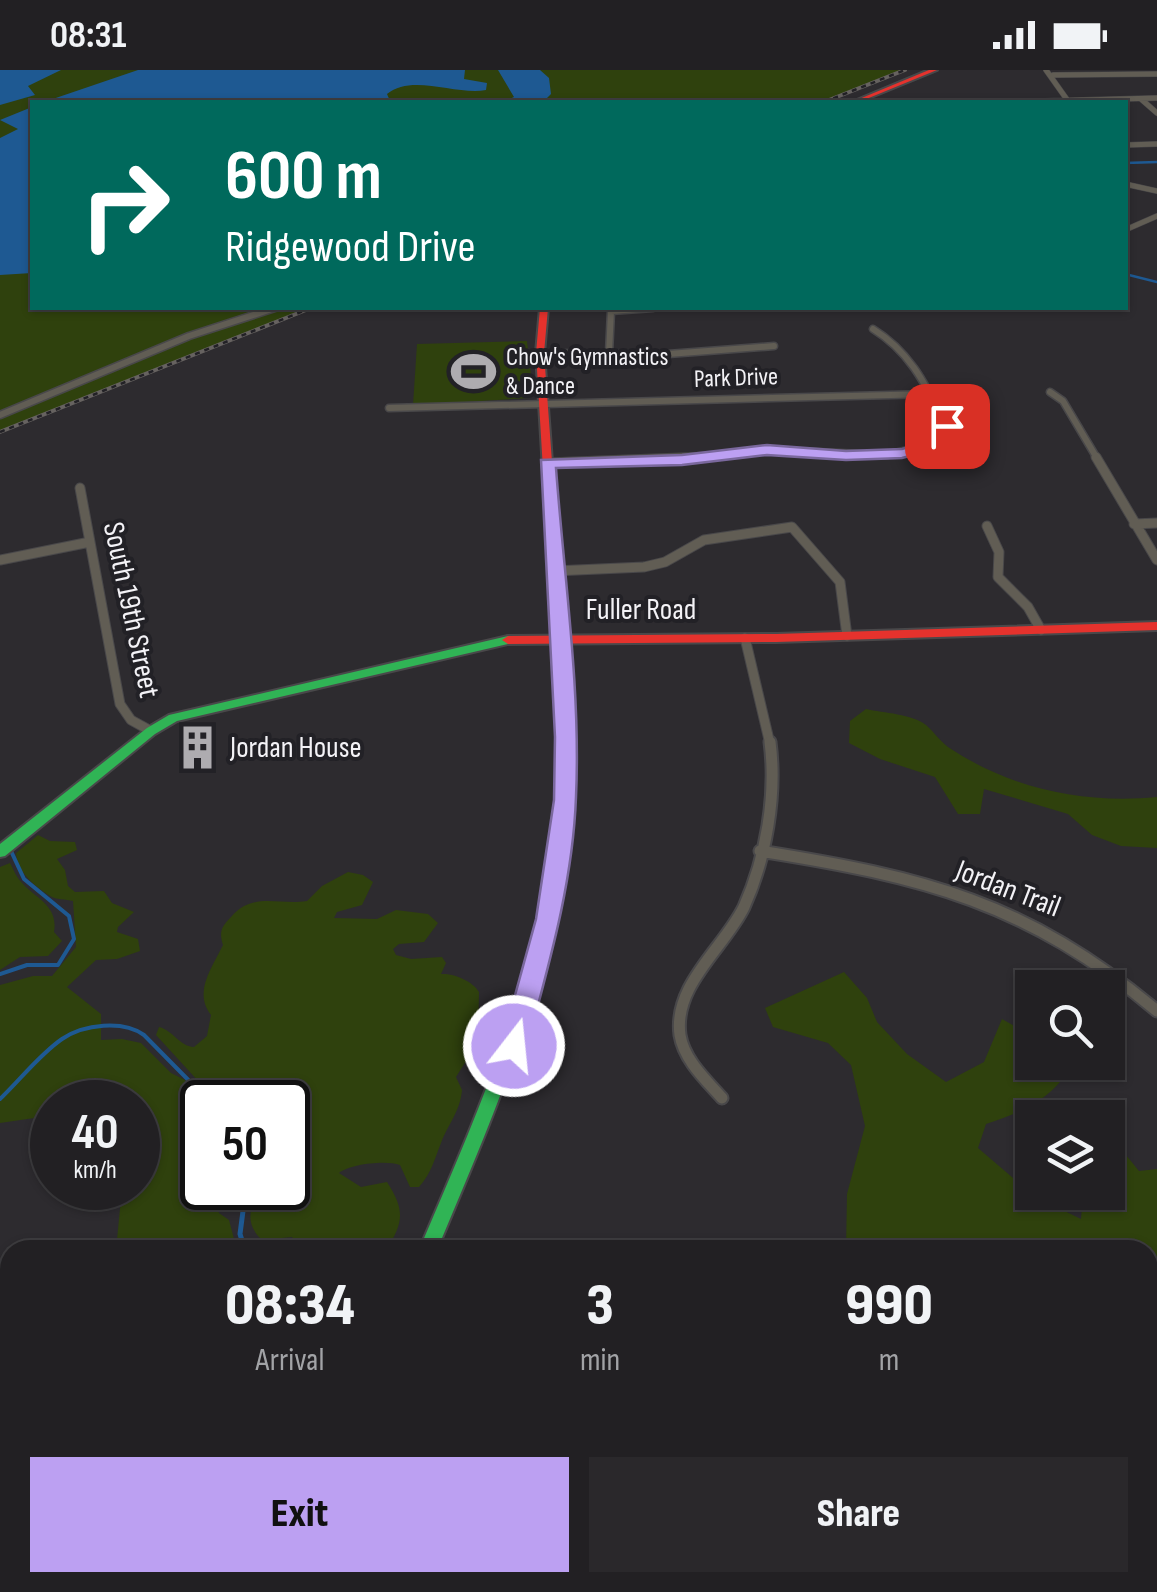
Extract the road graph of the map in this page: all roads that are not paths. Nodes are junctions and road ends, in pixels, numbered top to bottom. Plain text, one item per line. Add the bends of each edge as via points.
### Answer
1 (934, 70) edge
2 (1046, 70) edge
3 (1157, 74) edge
4 (1052, 75) junction
5 (1157, 98) edge
6 (1141, 99) junction
7 (860, 100) edge
8 (1067, 100) edge
9 (1104, 100) edge
10 (1157, 113) edge
11 (1128, 144) edge
12 (1157, 144) edge
13 (1128, 184) edge
14 (1157, 191) edge
15 (1157, 216) edge
16 (1128, 229) edge
17 (268, 310) edge
18 (544, 310) edge
19 (611, 310) edge
20 (872, 329) dead end
21 (774, 346) dead end
22 (540, 353) junction
23 (609, 353) junction
24 (1050, 392) dead end
25 (930, 394) junction
26 (543, 404) junction
27 (389, 408) dead end
28 (0, 415) edge
29 (547, 463) junction
30 (80, 488) dead end
31 (1157, 523) edge
32 (1134, 524) junction
33 (987, 526) dead end
34 (90, 542) junction
35 (0, 560) edge
36 (1157, 560) edge
37 (554, 571) junction
38 (1157, 626) edge
39 (1040, 630) junction
40 (847, 636) junction
41 (558, 638) junction
42 (745, 638) junction
43 (151, 731) junction
44 (760, 851) junction
45 (0, 852) edge
46 (1157, 1011) edge
47 (722, 1098) dead end
48 (432, 1240) edge

1 - 7 main road
2 - 4 street
3 - 4 street
4 - 8 street
5 - 6 street
6 - 9 street
6 - 10 street
11 - 12 street
13 - 14 street
15 - 16 street
17 - 28 street
18 - 22 main road
19 - 23 street
20 - 25 street via 908,354
21 - 23 street
22 - 23 street
22 - 26 main road
24 - 32 street via 1063,401
25 - 26 street, Park Drive
25 - 29 street via 947,426 945,437 902,454 767,450
26 - 27 street, Park Drive
26 - 29 main road
29 - 37 main road
30 - 34 street, South 19th Street
31 - 32 street
32 - 36 street
33 - 39 street via 999,552 998,576
34 - 35 street
34 - 43 street, South 19th Street via 120,704
37 - 40 street via 644,567 704,540 792,527 842,585
37 - 41 main road
38 - 39 main road, Fuller Road
39 - 40 main road, Fuller Road
40 - 42 main road, Fuller Road
41 - 42 main road, Fuller Road
41 - 43 main road, Fuller Road via 468,647 192,712
41 - 48 main road via 565,800 548,919 514,1046
42 - 44 street via 773,767
43 - 45 main road, Fuller Road
44 - 46 street, Jordan Trail via 984,900 1065,938
44 - 47 street via 740,912 691,981 681,1007 681,1036 692,1066

